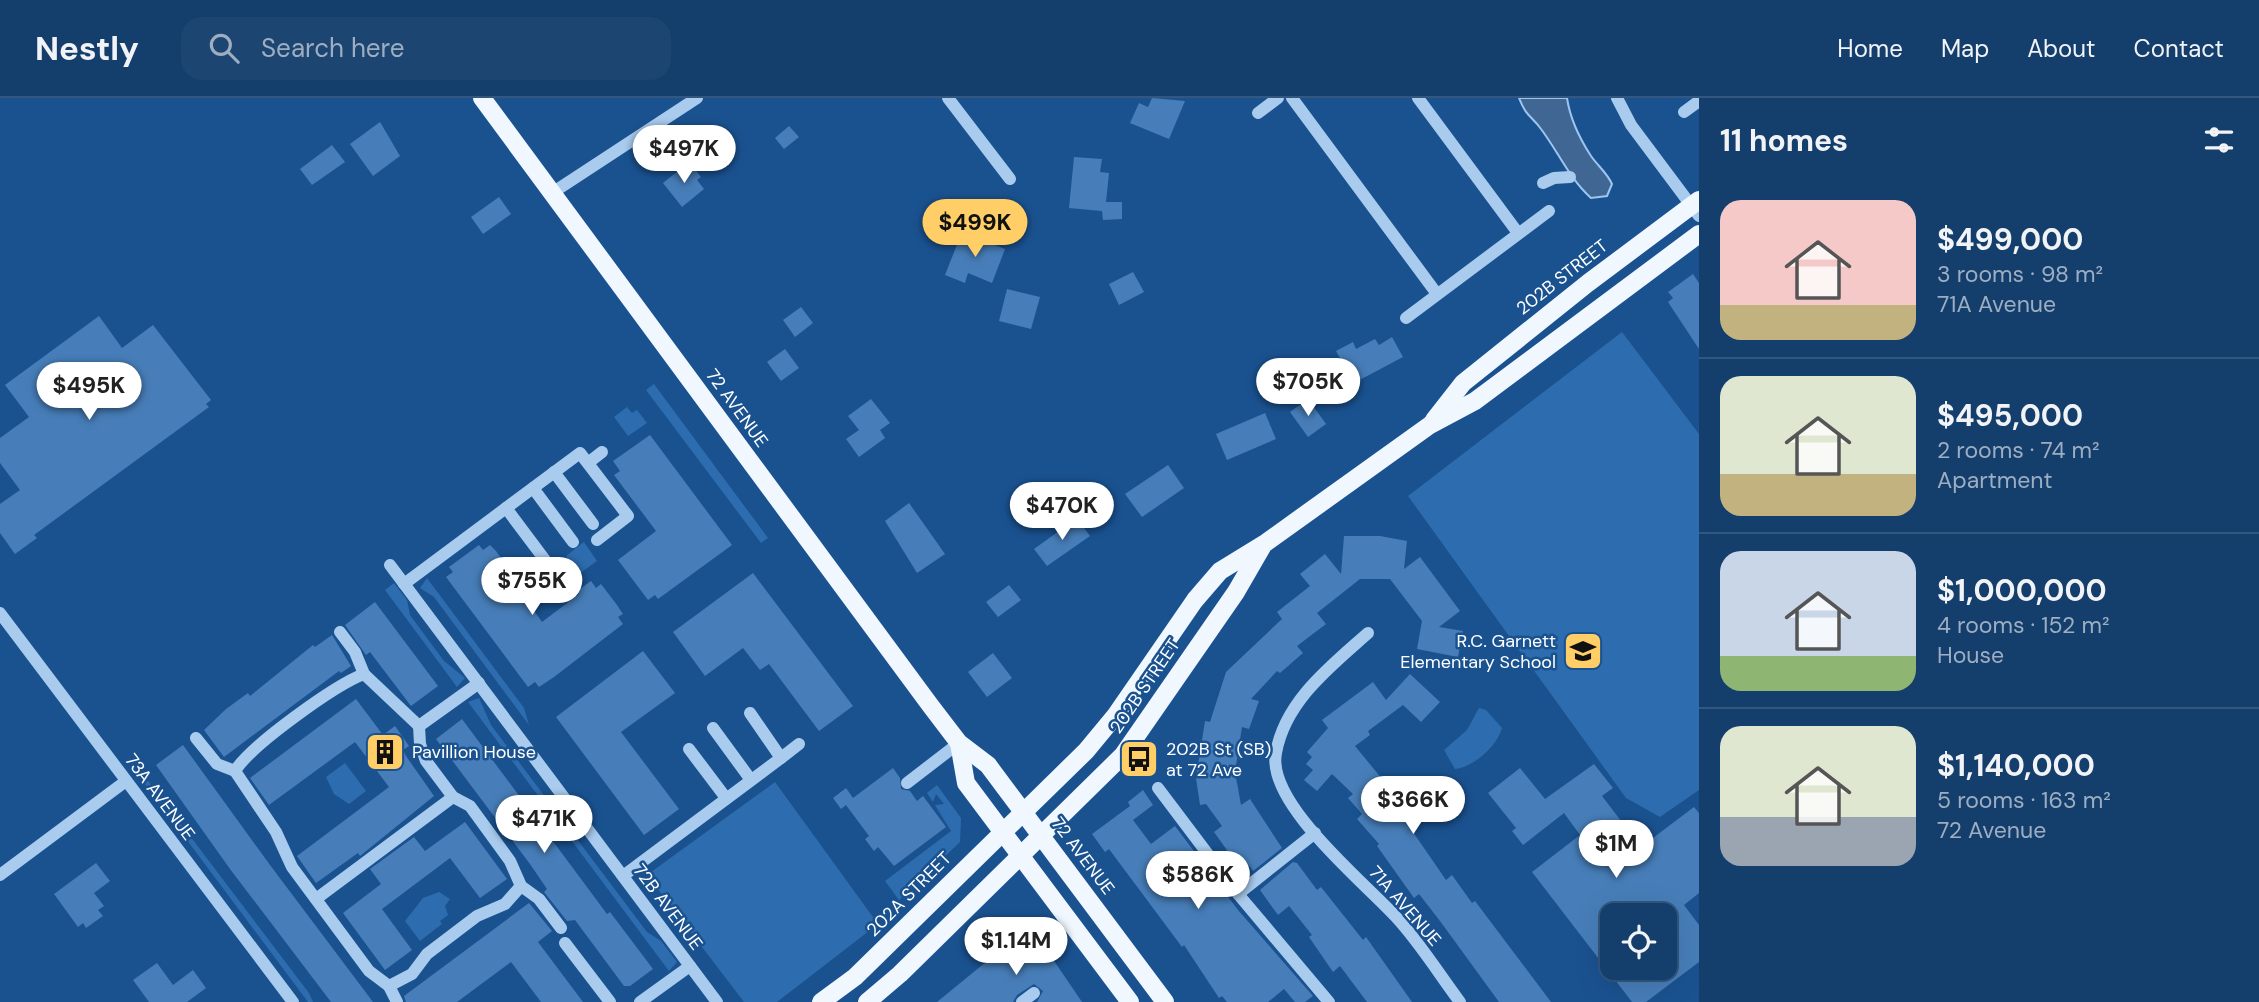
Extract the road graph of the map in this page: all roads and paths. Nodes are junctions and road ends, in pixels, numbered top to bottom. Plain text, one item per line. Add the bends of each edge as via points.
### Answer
1 (482, 98) edge
2 (697, 98) edge
3 (948, 98) edge
4 (1278, 98) edge
5 (1292, 98) edge
6 (1418, 98) edge
7 (1617, 98) edge
8 (1699, 101) edge
9 (1684, 112) dead end
10 (1258, 113) dead end
11 (1570, 177) dead end
12 (1010, 179) dead end
13 (1543, 183) dead end
14 (552, 193) junction
15 (1696, 207) edge
16 (1549, 211) dead end
17 (1518, 233) junction
18 (1699, 234) edge
19 (1437, 294) junction
20 (1406, 318) dead end
21 (1430, 425) junction
22 (602, 452) dead end
23 (588, 463) junction
24 (554, 472) junction
25 (533, 488) junction
26 (506, 508) junction
27 (593, 524) dead end
28 (597, 540) dead end
29 (573, 542) dead end
30 (1264, 544) junction
31 (545, 560) dead end
32 (390, 565) dead end
33 (404, 584) junction
34 (0, 613) edge
35 (340, 632) dead end
36 (1368, 633) dead end
37 (364, 674) junction
38 (479, 683) junction
39 (750, 713) dead end
40 (419, 726) junction
41 (713, 728) dead end
42 (196, 738) dead end
43 (960, 743) junction
44 (799, 744) dead end
45 (689, 749) dead end
46 (781, 758) junction
47 (235, 771) junction
48 (751, 780) junction
49 (126, 781) junction
50 (906, 783) dead end
51 (1158, 788) dead end
52 (453, 797) junction
53 (726, 798) junction
54 (1023, 812) junction
55 (1002, 832) junction
56 (1315, 833) junction
57 (1042, 836) junction
58 (1020, 857) junction
59 (0, 875) edge
60 (623, 876) junction
61 (521, 886) junction
62 (1238, 894) junction
63 (316, 899) junction
64 (561, 928) dead end
65 (565, 943) dead end
66 (690, 966) junction
67 (388, 986) junction
68 (1034, 993) dead end
69 (293, 1002) edge
70 (397, 1002) edge
71 (610, 1002) edge
72 (640, 1002) edge
73 (717, 1002) edge
74 (821, 1002) edge
75 (867, 1002) edge
76 (1022, 1002) edge
77 (1130, 1002) edge
78 (1166, 1002) edge
79 (1329, 1002) edge
80 (1460, 1002) edge

1 - 14 main road, 72 AVENUE
2 - 14 street
3 - 12 street
4 - 10 street
5 - 19 street
6 - 17 street
7 - 15 street via 1631,125
8 - 9 street
11 - 13 street
14 - 43 main road, 72 AVENUE
15 - 21 main road, 202B STREET via 1463,383
16 - 17 street
17 - 19 street
18 - 21 main road, 202B STREET via 1475,401
19 - 20 street
21 - 30 main road, 202B STREET
22 - 23 street
23 - 24 street via 580,453
23 - 28 street via 628,516
24 - 25 street
24 - 27 street
25 - 26 street
25 - 29 street
26 - 31 street
26 - 33 street
30 - 54 main road, 202B STREET via 1220,570 1115,716
30 - 57 main road, 202B STREET via 1143,729 1097,783
32 - 33 street, 72B AVENUE
33 - 38 street, 72B AVENUE
34 - 49 street, 73A AVENUE
35 - 37 street
36 - 56 street, 71A AVENUE via 1294,705 1275,755 1278,782
37 - 40 street
37 - 47 street via 343,683 247,755
38 - 40 street
38 - 60 street, 72B AVENUE
39 - 46 street
40 - 52 street via 422,753
41 - 48 street
42 - 47 street via 216,764
43 - 50 street
43 - 54 main road, 72 AVENUE via 988,765
43 - 55 main road, 72 AVENUE via 966,783
44 - 46 street
45 - 53 street
46 - 48 street
47 - 63 street
48 - 53 street
49 - 59 street
49 - 69 street, 73A AVENUE
51 - 62 street
52 - 61 street via 474,813 510,861
52 - 63 street
53 - 60 street
54 - 55 main road, 202A STREET
54 - 57 main road, 72 AVENUE
55 - 58 main road, 72 AVENUE
55 - 74 main road, 202A STREET via 855,977
56 - 62 street
56 - 80 street, 71A AVENUE via 1398,919
57 - 58 main road
57 - 78 main road, 72 AVENUE
58 - 75 main road
58 - 77 main road, 72 AVENUE
60 - 66 street, 72B AVENUE
61 - 64 street via 539,899
61 - 67 street via 505,904 477,916 427,954 412,974
62 - 79 street
63 - 67 street via 369,971
65 - 71 street
66 - 72 street
66 - 73 street, 72B AVENUE
67 - 70 street
68 - 76 street

